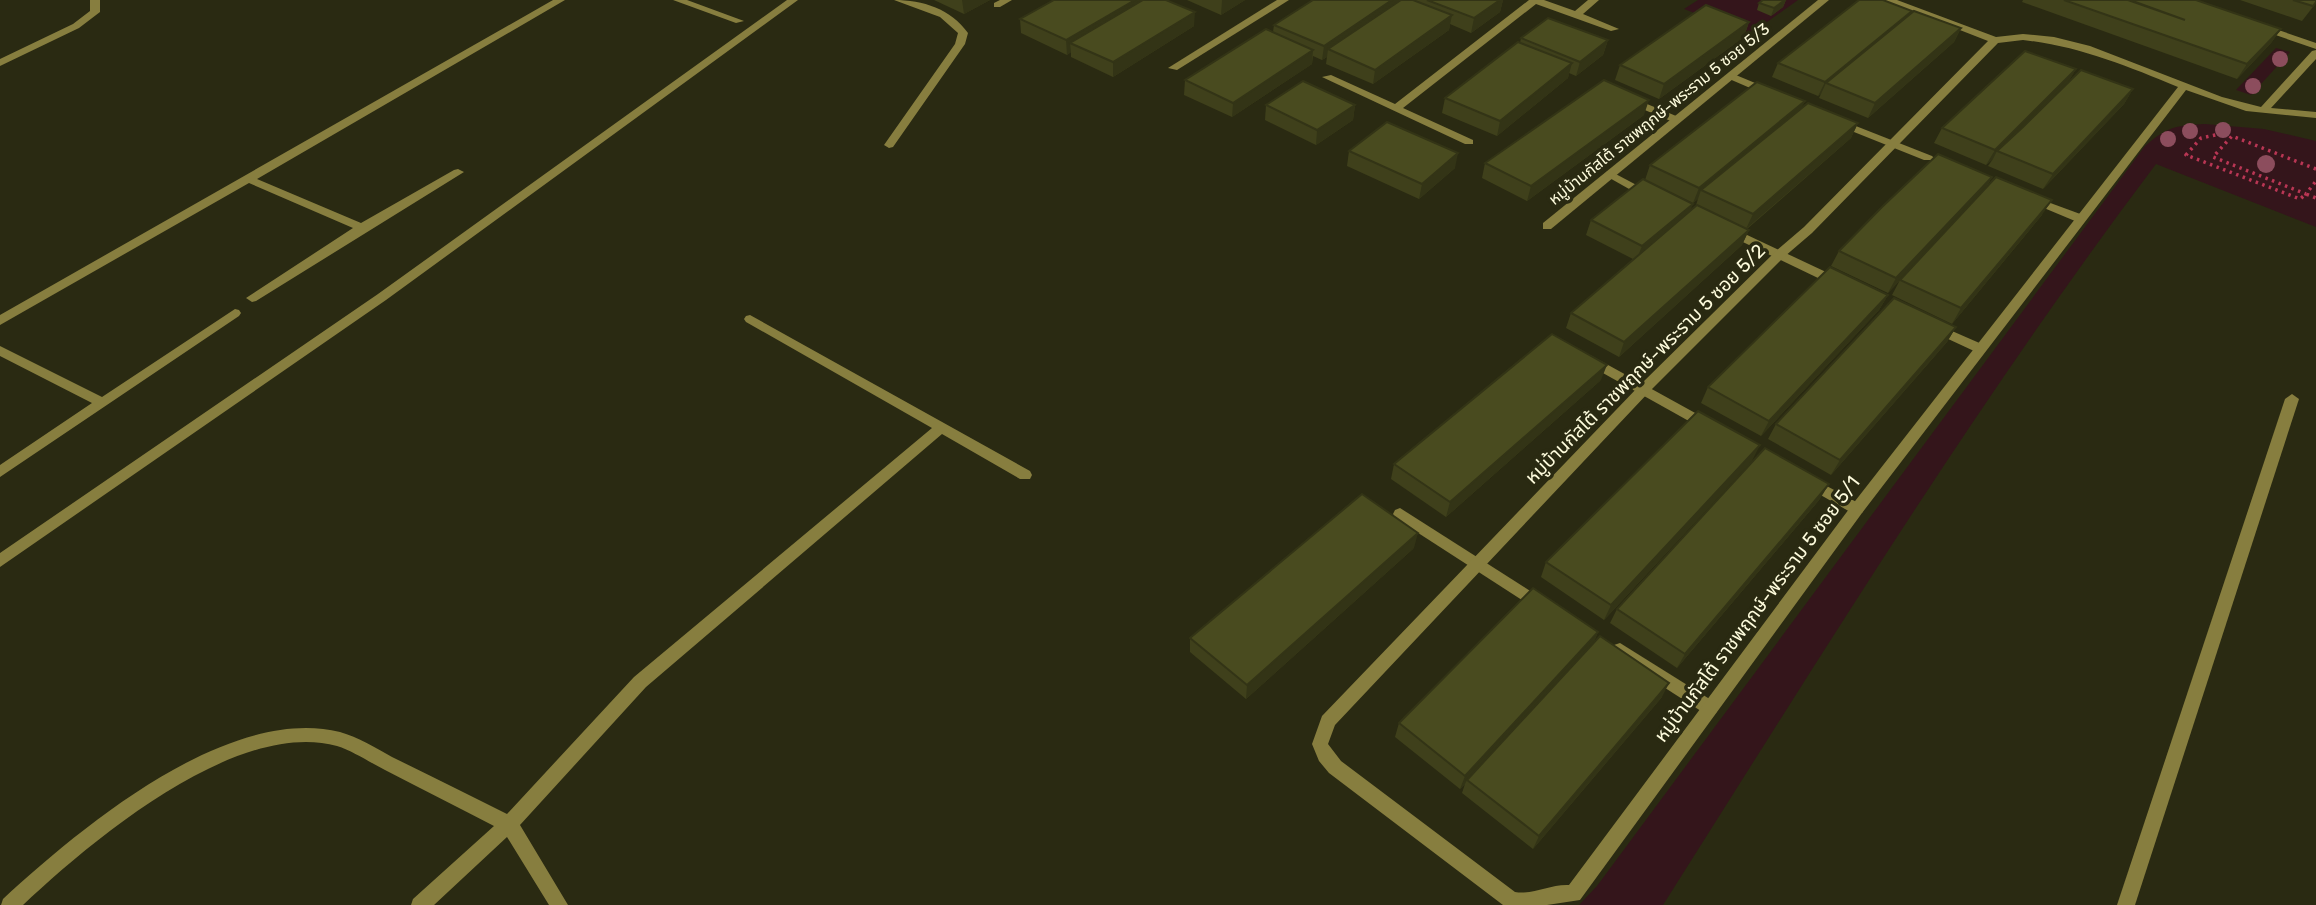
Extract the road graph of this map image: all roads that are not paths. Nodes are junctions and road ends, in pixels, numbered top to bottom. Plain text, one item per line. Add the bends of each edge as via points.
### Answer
1 (95, 0) edge
2 (560, 0) edge
3 (678, 0) edge
4 (793, 0) edge
5 (899, 0) edge
6 (1007, 0) edge
7 (1284, 0) edge
8 (1535, 0) edge
9 (1594, 0) edge
10 (1824, 0) edge
11 (1888, 0) edge
12 (997, 5) dead end
13 (1577, 15) junction
14 (739, 21) dead end
15 (2250, 23) edge
16 (1614, 29) dead end
17 (1995, 40) junction
18 (2316, 46) edge
19 (2316, 53) edge
20 (0, 63) edge
21 (1173, 68) dead end
22 (1731, 76) junction
23 (1327, 77) dead end
24 (2185, 85) junction
25 (1613, 92) edge
26 (1770, 93) edge
27 (1395, 108) junction
28 (2263, 111) junction
29 (2316, 115) edge
30 (1830, 118) edge
31 (1677, 120) junction
32 (1469, 142) dead end
33 (1892, 144) junction
34 (889, 145) dead end
35 (1928, 158) dead end
36 (458, 172) dead end
37 (1610, 174) junction
38 (248, 179) junction
39 (1642, 192) edge
40 (2023, 195) edge
41 (2080, 218) junction
42 (1714, 224) edge
43 (1547, 226) dead end
44 (362, 228) junction
45 (1780, 254) junction
46 (1822, 275) edge
47 (252, 298) dead end
48 (235, 313) dead end
49 (1, 319) edge
50 (750, 320) dead end
51 (1923, 321) edge
52 (1979, 348) junction
53 (0, 350) edge
54 (1574, 351) edge
55 (1644, 389) junction
56 (2292, 400) dead end
57 (103, 403) junction
58 (1692, 417) edge
59 (941, 428) junction
60 (0, 472) edge
61 (1025, 475) dead end
62 (1797, 475) edge
63 (1857, 509) junction
64 (1400, 514) dead end
65 (0, 561) edge
66 (1477, 563) junction
67 (1530, 598) edge
68 (1620, 650) edge
69 (1710, 708) junction
70 (1328, 721) joint
71 (509, 824) junction
72 (9, 905) edge
73 (420, 905) edge
74 (559, 905) edge
75 (2126, 905) edge

1 - 20 street via 95,12 76,26
2 - 38 street
3 - 14 street
4 - 65 street via 382,297
5 - 34 street via 957,22 963,33 960,44
6 - 12 street
7 - 21 street
8 - 13 street
8 - 27 street
9 - 13 street
10 - 22 street, หมู่บ้านกัสโต้ ราชพฤกษ์-พระราม 5 ซอย 5/3
11 - 17 street
13 - 16 street
15 - 18 street
17 - 24 street via 2012,35 2061,41
17 - 33 street, หมู่บ้านกัสโต้ ราชพฤกษ์-พระราม 5 ซอย 5/2
19 - 28 street
22 - 26 street
22 - 31 street, หมู่บ้านกัสโต้ ราชพฤกษ์-พระราม 5 ซอย 5/3
23 - 27 street
24 - 28 street
24 - 41 street, หมู่บ้านกัสโต้ ราชพฤกษ์-พระราม 5 ซอย 5/1
25 - 31 street
27 - 32 street
28 - 29 street
30 - 33 street
31 - 37 street, หมู่บ้านกัสโต้ ราชพฤกษ์-พระราม 5 ซอย 5/3
33 - 35 street
33 - 45 street, หมู่บ้านกัสโต้ ราชพฤกษ์-พระราม 5 ซอย 5/2
36 - 44 street
37 - 39 street
37 - 43 street, หมู่บ้านกัสโต้ ราชพฤกษ์-พระราม 5 ซอย 5/3
38 - 44 street
38 - 49 street
40 - 41 street
41 - 52 street, หมู่บ้านกัสโต้ ราชพฤกษ์-พระราม 5 ซอย 5/1
42 - 45 street
44 - 47 street
45 - 46 street
45 - 55 street, หมู่บ้านกัสโต้ ราชพฤกษ์-พระราม 5 ซอย 5/2
48 - 57 street
50 - 59 street
51 - 52 street
52 - 63 street, หมู่บ้านกัสโต้ ราชพฤกษ์-พระราม 5 ซอย 5/1
53 - 57 street
54 - 55 street
55 - 58 street
55 - 66 street, หมู่บ้านกัสโต้ ราชพฤกษ์-พระราม 5 ซอย 5/2
56 - 75 street
57 - 60 street
59 - 61 street
59 - 71 street via 640,681
62 - 63 street
63 - 69 street, หมู่บ้านกัสโต้ ราชพฤกษ์-พระราม 5 ซอย 5/1
64 - 66 street
66 - 67 street
66 - 70 street, หมู่บ้านกัสโต้ ราชพฤกษ์-พระราม 5 ซอย 5/2
68 - 69 street
69 - 70 street, หมู่บ้านกัสโต้ ราชพฤกษ์-พระราม 5 ซอย 5/1 via 1573,894 1549,895 1526,903 1511,900 1335,766 1320,744
71 - 72 street via 342,740 313,734 280,737 238,747 199,764 126,809
71 - 73 street
71 - 74 street

